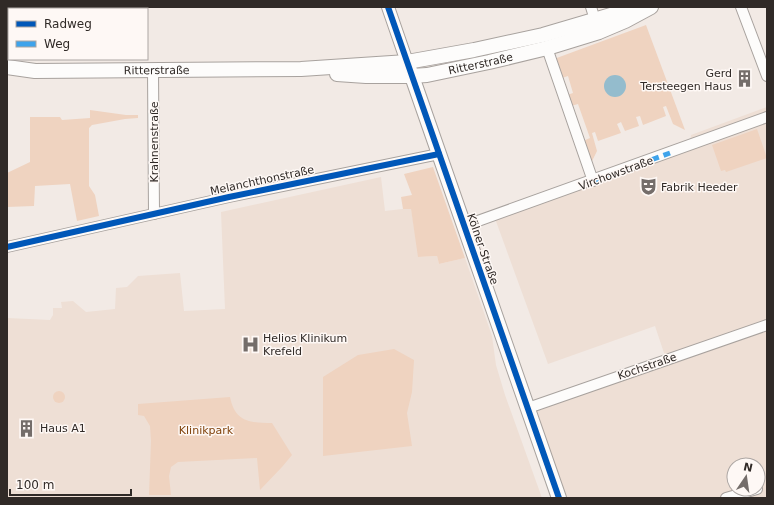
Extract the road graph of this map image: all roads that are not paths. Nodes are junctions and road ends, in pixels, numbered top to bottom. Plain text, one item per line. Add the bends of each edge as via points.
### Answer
1 (388, 7) edge
2 (638, 7) edge
3 (651, 7) edge
4 (740, 7) edge
5 (595, 20) edge
6 (547, 48) junction
7 (407, 62) junction
8 (7, 67) edge
9 (301, 69) junction
10 (153, 70) junction
11 (35, 71) junction
12 (7, 74) edge
13 (411, 76) junction
14 (767, 76) edge
15 (767, 117) edge
16 (439, 154) junction
17 (593, 181) junction
18 (154, 214) junction
19 (464, 226) junction
20 (7, 247) edge
21 (767, 325) edge
22 (528, 408) junction
23 (559, 498) edge

1 - 7 street, Kölner Straße
2 - 5 main road, Ritterstraße
3 - 5 main road, Ritterstraße via 625,21
4 - 14 street
5 - 6 main road, Ritterstraße
5 - 7 main road, Ritterstraße via 543,35
6 - 13 main road, Ritterstraße
6 - 17 street
7 - 9 main road, Ritterstraße
7 - 13 main road, Kölner Straße
8 - 11 main road, Ritterstraße
9 - 10 main road, Ritterstraße
9 - 13 main road, Ritterstraße via 366,76
10 - 11 main road, Ritterstraße
10 - 18 street, Krahnenstraße
11 - 12 main road, Ritterstraße
13 - 16 main road, Kölner Straße
15 - 17 street, Virchowstraße
16 - 18 street, Melanchthonstraße
16 - 19 main road, Kölner Straße
17 - 19 street, Virchowstraße
18 - 20 street, Melanchthonstraße
19 - 22 main road, Kölner Straße
21 - 22 street, Kochstraße
22 - 23 main road, Kölner Straße

